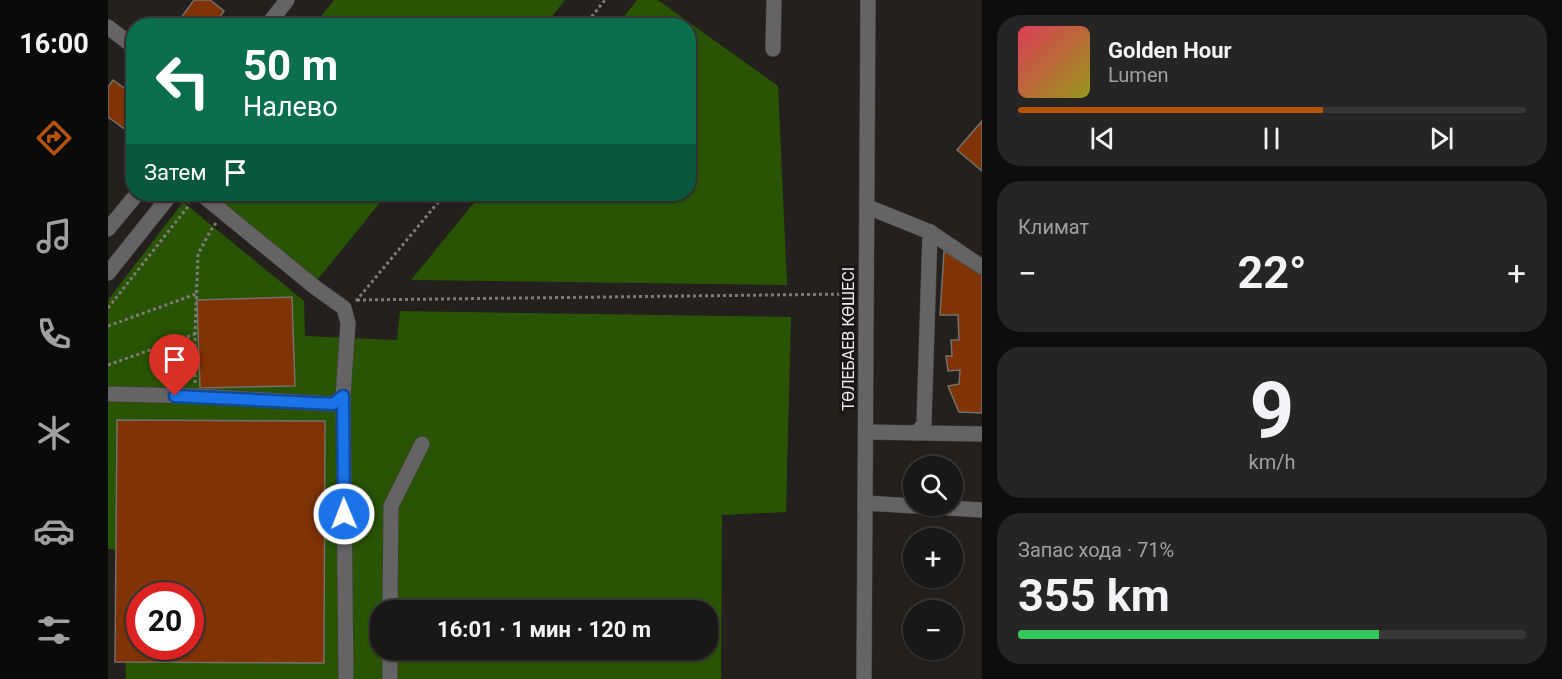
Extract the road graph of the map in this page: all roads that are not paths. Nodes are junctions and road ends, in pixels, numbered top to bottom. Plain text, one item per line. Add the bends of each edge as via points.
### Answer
1 (287, 0) edge
2 (774, 0) edge
3 (868, 0) edge
4 (273, 18) edge
5 (108, 27) edge
6 (126, 41) edge
7 (773, 50) dead end
8 (131, 201) edge
9 (165, 201) edge
10 (206, 201) edge
11 (867, 207) junction
12 (108, 229) edge
13 (930, 232) junction
14 (981, 267) edge
15 (108, 273) edge
16 (111, 394) dead end
17 (343, 396) junction
18 (866, 432) junction
19 (916, 433) junction
20 (981, 434) edge
21 (422, 444) dead end
22 (865, 503) junction
23 (981, 510) edge
24 (390, 600) edge
25 (390, 660) edge
26 (346, 679) edge
27 (390, 679) edge
28 (864, 679) edge

1 - 4 street
2 - 7 street
3 - 11 street, ТӨЛЕБАЕВ КӨШЕСІ
5 - 6 street
8 - 12 street
9 - 15 street
10 - 17 street via 344,308 348,323
11 - 13 street
11 - 18 street, ТӨЛЕБАЕВ КӨШЕСІ
13 - 14 street
13 - 19 street via 924,423
16 - 17 street via 333,404
17 - 26 street
18 - 19 street
18 - 22 street, ТӨЛЕБАЕВ КӨШЕСІ
19 - 20 street
21 - 24 street via 391,506
22 - 23 street
22 - 28 street, ТӨЛЕБАЕВ КӨШЕСІ
25 - 27 street

